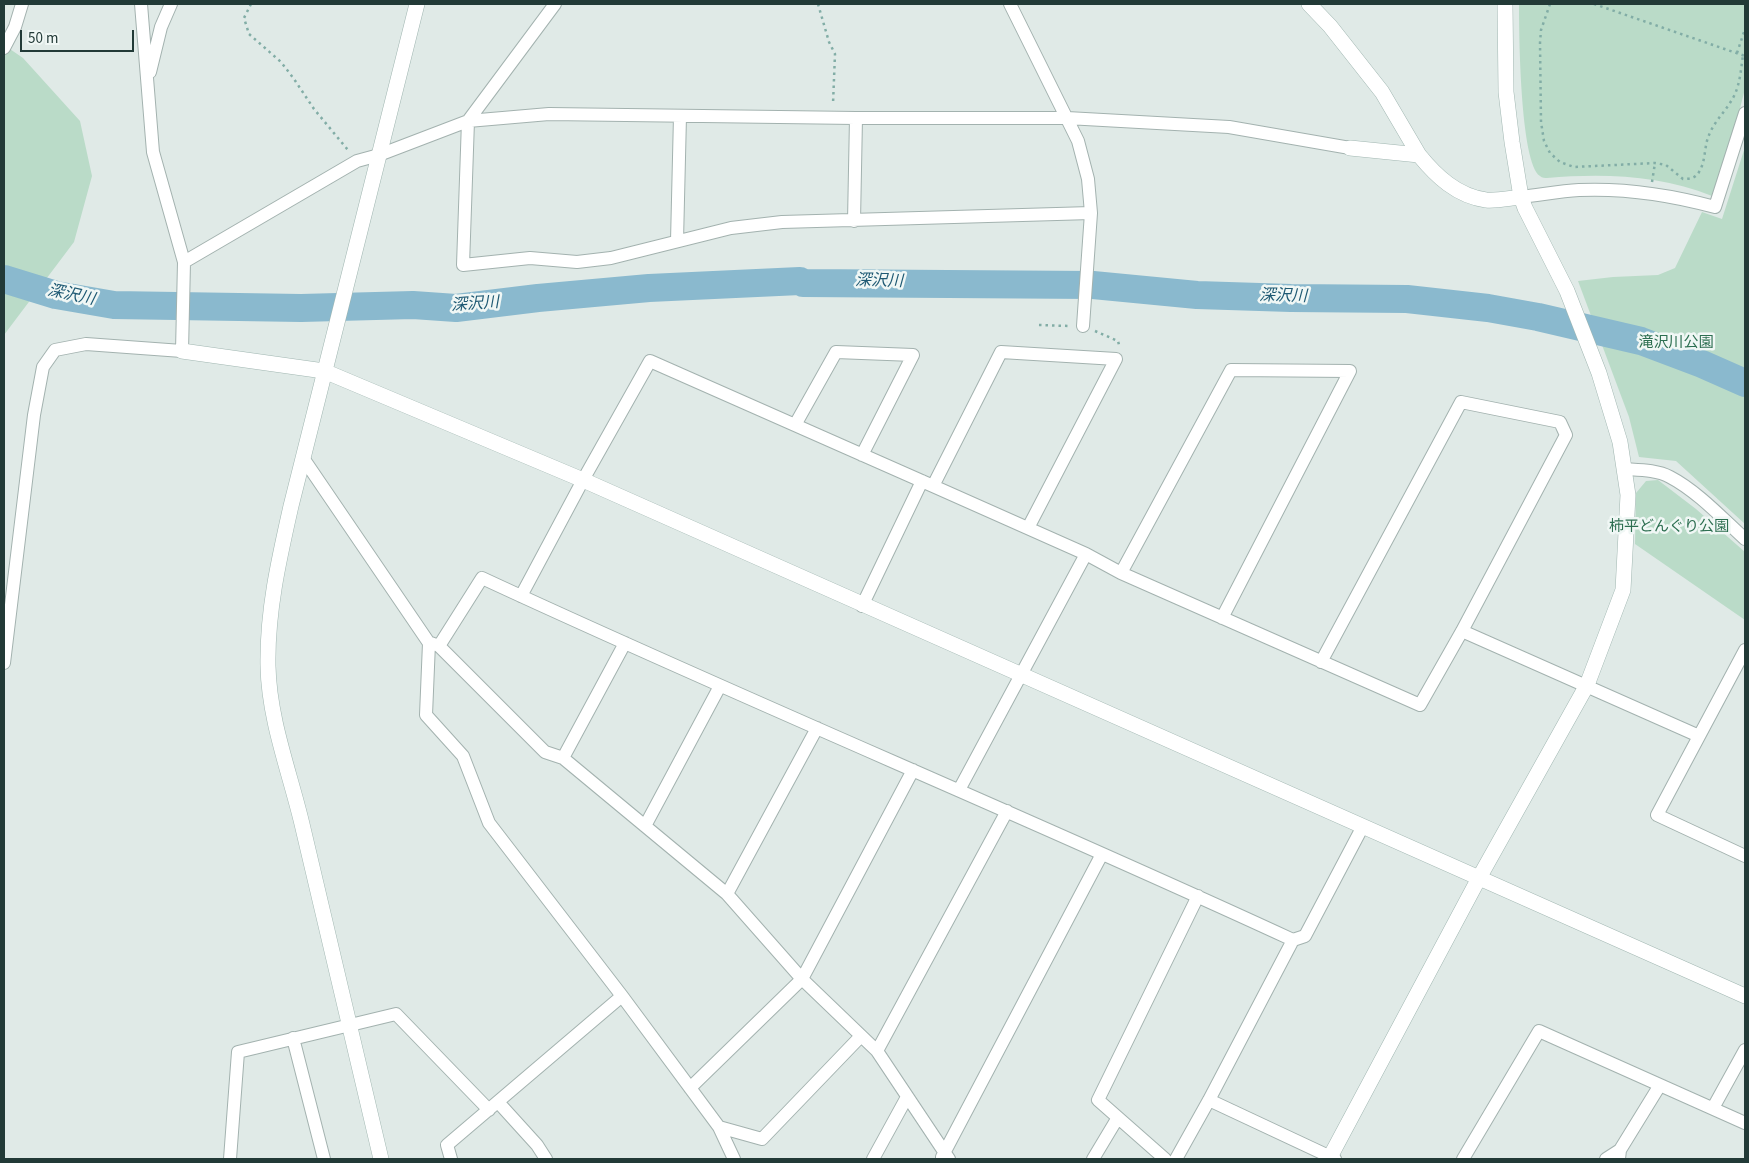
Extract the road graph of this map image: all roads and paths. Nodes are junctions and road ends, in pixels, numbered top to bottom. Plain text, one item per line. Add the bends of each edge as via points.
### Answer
1 (22, 4) edge
2 (141, 4) edge
3 (171, 4) edge
4 (251, 4) edge
5 (417, 4) edge
6 (555, 4) edge
7 (818, 4) edge
8 (1010, 4) edge
9 (1309, 4) edge
10 (1505, 4) edge
11 (1550, 4) edge
12 (1594, 4) edge
13 (1745, 29) edge
14 (4, 48) edge
15 (1737, 53) junction
16 (1744, 56) edge
17 (147, 84) junction
18 (1745, 113) edge
19 (680, 116) junction
20 (833, 118) junction
21 (856, 118) junction
22 (1067, 118) junction
23 (468, 121) junction
24 (1350, 148) joint
25 (378, 155) junction
26 (1419, 155) junction
27 (357, 161) junction
28 (1655, 163) junction
29 (1650, 185) dead end
30 (1522, 197) junction
31 (1091, 213) junction
32 (854, 221) junction
33 (677, 241) junction
34 (184, 263) junction
35 (1084, 326) dead end
36 (182, 351) junction
37 (324, 371) junction
38 (795, 425) junction
39 (862, 455) junction
40 (303, 458) junction
41 (1625, 469) junction
42 (583, 480) junction
43 (928, 483) junction
44 (1028, 528) junction
45 (1745, 539) edge
46 (1086, 554) junction
47 (1121, 573) junction
48 (521, 596) junction
49 (862, 606) junction
50 (1222, 618) junction
51 (1462, 631) junction
52 (625, 643) junction
53 (434, 644) junction
54 (1745, 650) edge
55 (1321, 662) junction
56 (4, 663) edge
57 (1022, 676) junction
58 (1587, 685) junction
59 (720, 686) junction
60 (817, 728) junction
61 (1699, 736) junction
62 (563, 758) junction
63 (913, 770) junction
64 (960, 790) junction
65 (1007, 811) junction
66 (645, 826) junction
67 (1363, 826) junction
68 (1102, 854) junction
69 (1745, 856) edge
70 (1479, 878) junction
71 (727, 894) junction
72 (1198, 896) junction
73 (1294, 940) junction
74 (802, 979) junction
75 (622, 996) junction
76 (1745, 996) edge
77 (348, 1024) junction
78 (861, 1036) junction
79 (293, 1038) junction
80 (1745, 1050) edge
81 (877, 1051) junction
82 (1660, 1085) junction
83 (690, 1088) junction
84 (907, 1097) junction
85 (1209, 1100) junction
86 (494, 1106) junction
87 (1713, 1108) junction
88 (1117, 1119) junction
89 (1745, 1123) edge
90 (719, 1127) junction
91 (1620, 1155) edge
92 (945, 1157) edge
93 (1469, 1157) edge
94 (1331, 1158) edge
95 (230, 1159) edge
96 (324, 1159) edge
97 (381, 1159) edge
98 (451, 1159) edge
99 (546, 1159) edge
100 (734, 1159) edge
101 (874, 1159) edge
102 (1093, 1159) edge
103 (1165, 1159) edge
104 (1176, 1159) edge
105 (1606, 1159) edge

1 - 14 street
2 - 17 street
3 - 17 street via 161,27
4 - 27 path via 244,18 249,34 280,62
5 - 25 street
6 - 23 street
7 - 20 path via 835,54
8 - 22 street
9 - 26 street via 1382,92
10 - 30 street via 1506,92
11 - 28 path via 1540,43 1541,122 1550,153 1560,162 1574,167
12 - 15 path
13 - 15 path
15 - 16 path
16 - 28 path via 1738,88 1713,124 1698,174 1683,179 1666,165
17 - 34 street via 152,152
18 - 30 street via 1715,207 1649,193 1601,190
19 - 20 street
19 - 23 street via 549,114
19 - 33 street
20 - 21 street
21 - 22 street
21 - 32 street
22 - 24 street via 1229,127
22 - 31 street via 1078,140 1088,179
23 - 25 street
23 - 33 street via 463,265 530,258 577,262 611,258
24 - 26 street
25 - 27 street
25 - 37 street
26 - 30 street via 1451,187 1470,197 1488,200
27 - 34 street
28 - 29 path via 1654,180
30 - 41 street via 1562,279 1598,373
31 - 32 street
31 - 35 street
32 - 33 street via 782,222 706,233
34 - 36 street
36 - 37 street
36 - 56 street via 86,344 55,350 43,367 34,415
37 - 40 street
37 - 42 street
38 - 39 street
38 - 39 street via 836,352 913,355
38 - 42 street via 650,361
39 - 43 street
40 - 53 street
40 - 77 street via 277,567 270,616 268,667 272,709
41 - 45 street via 1669,476
41 - 58 street via 1628,495 1623,590
42 - 48 street
42 - 49 street
43 - 44 street
43 - 44 street via 1001,352 1116,358
43 - 49 street
44 - 46 street
46 - 47 street
46 - 57 street
47 - 50 street
47 - 50 street via 1232,370 1350,371
48 - 52 street
48 - 53 street via 482,578
49 - 57 street
50 - 55 street
51 - 55 street via 1420,705
51 - 55 street via 1566,435 1560,422 1461,402
51 - 58 street
52 - 59 street
52 - 62 street
53 - 62 street via 545,752
53 - 75 street via 426,715 463,756 489,823
54 - 61 street
57 - 64 street
57 - 67 street
58 - 61 street
58 - 70 street
59 - 60 street
59 - 66 street
60 - 63 street
60 - 71 street
61 - 69 street via 1657,815
62 - 66 street
63 - 64 street
63 - 74 street
64 - 65 street
65 - 68 street
65 - 81 street
66 - 71 street
67 - 70 street
67 - 73 street via 1305,936
68 - 72 street
68 - 92 street
70 - 76 street
70 - 94 street
71 - 74 street
72 - 73 street
72 - 88 street via 1098,1100
73 - 85 street
74 - 78 street
74 - 83 street
75 - 83 street
75 - 86 street
77 - 79 street
77 - 86 street via 396,1014
77 - 97 street
78 - 81 street
78 - 90 street via 762,1140
79 - 95 street via 238,1052
79 - 96 street
80 - 87 street
81 - 84 street
82 - 87 street
82 - 91 street
82 - 93 street via 1539,1031
83 - 90 street
84 - 92 street
84 - 101 street
85 - 94 street
85 - 104 street
86 - 98 street via 447,1145
86 - 99 street via 537,1145
87 - 89 street
88 - 102 street
88 - 103 street
90 - 100 street
91 - 105 street

